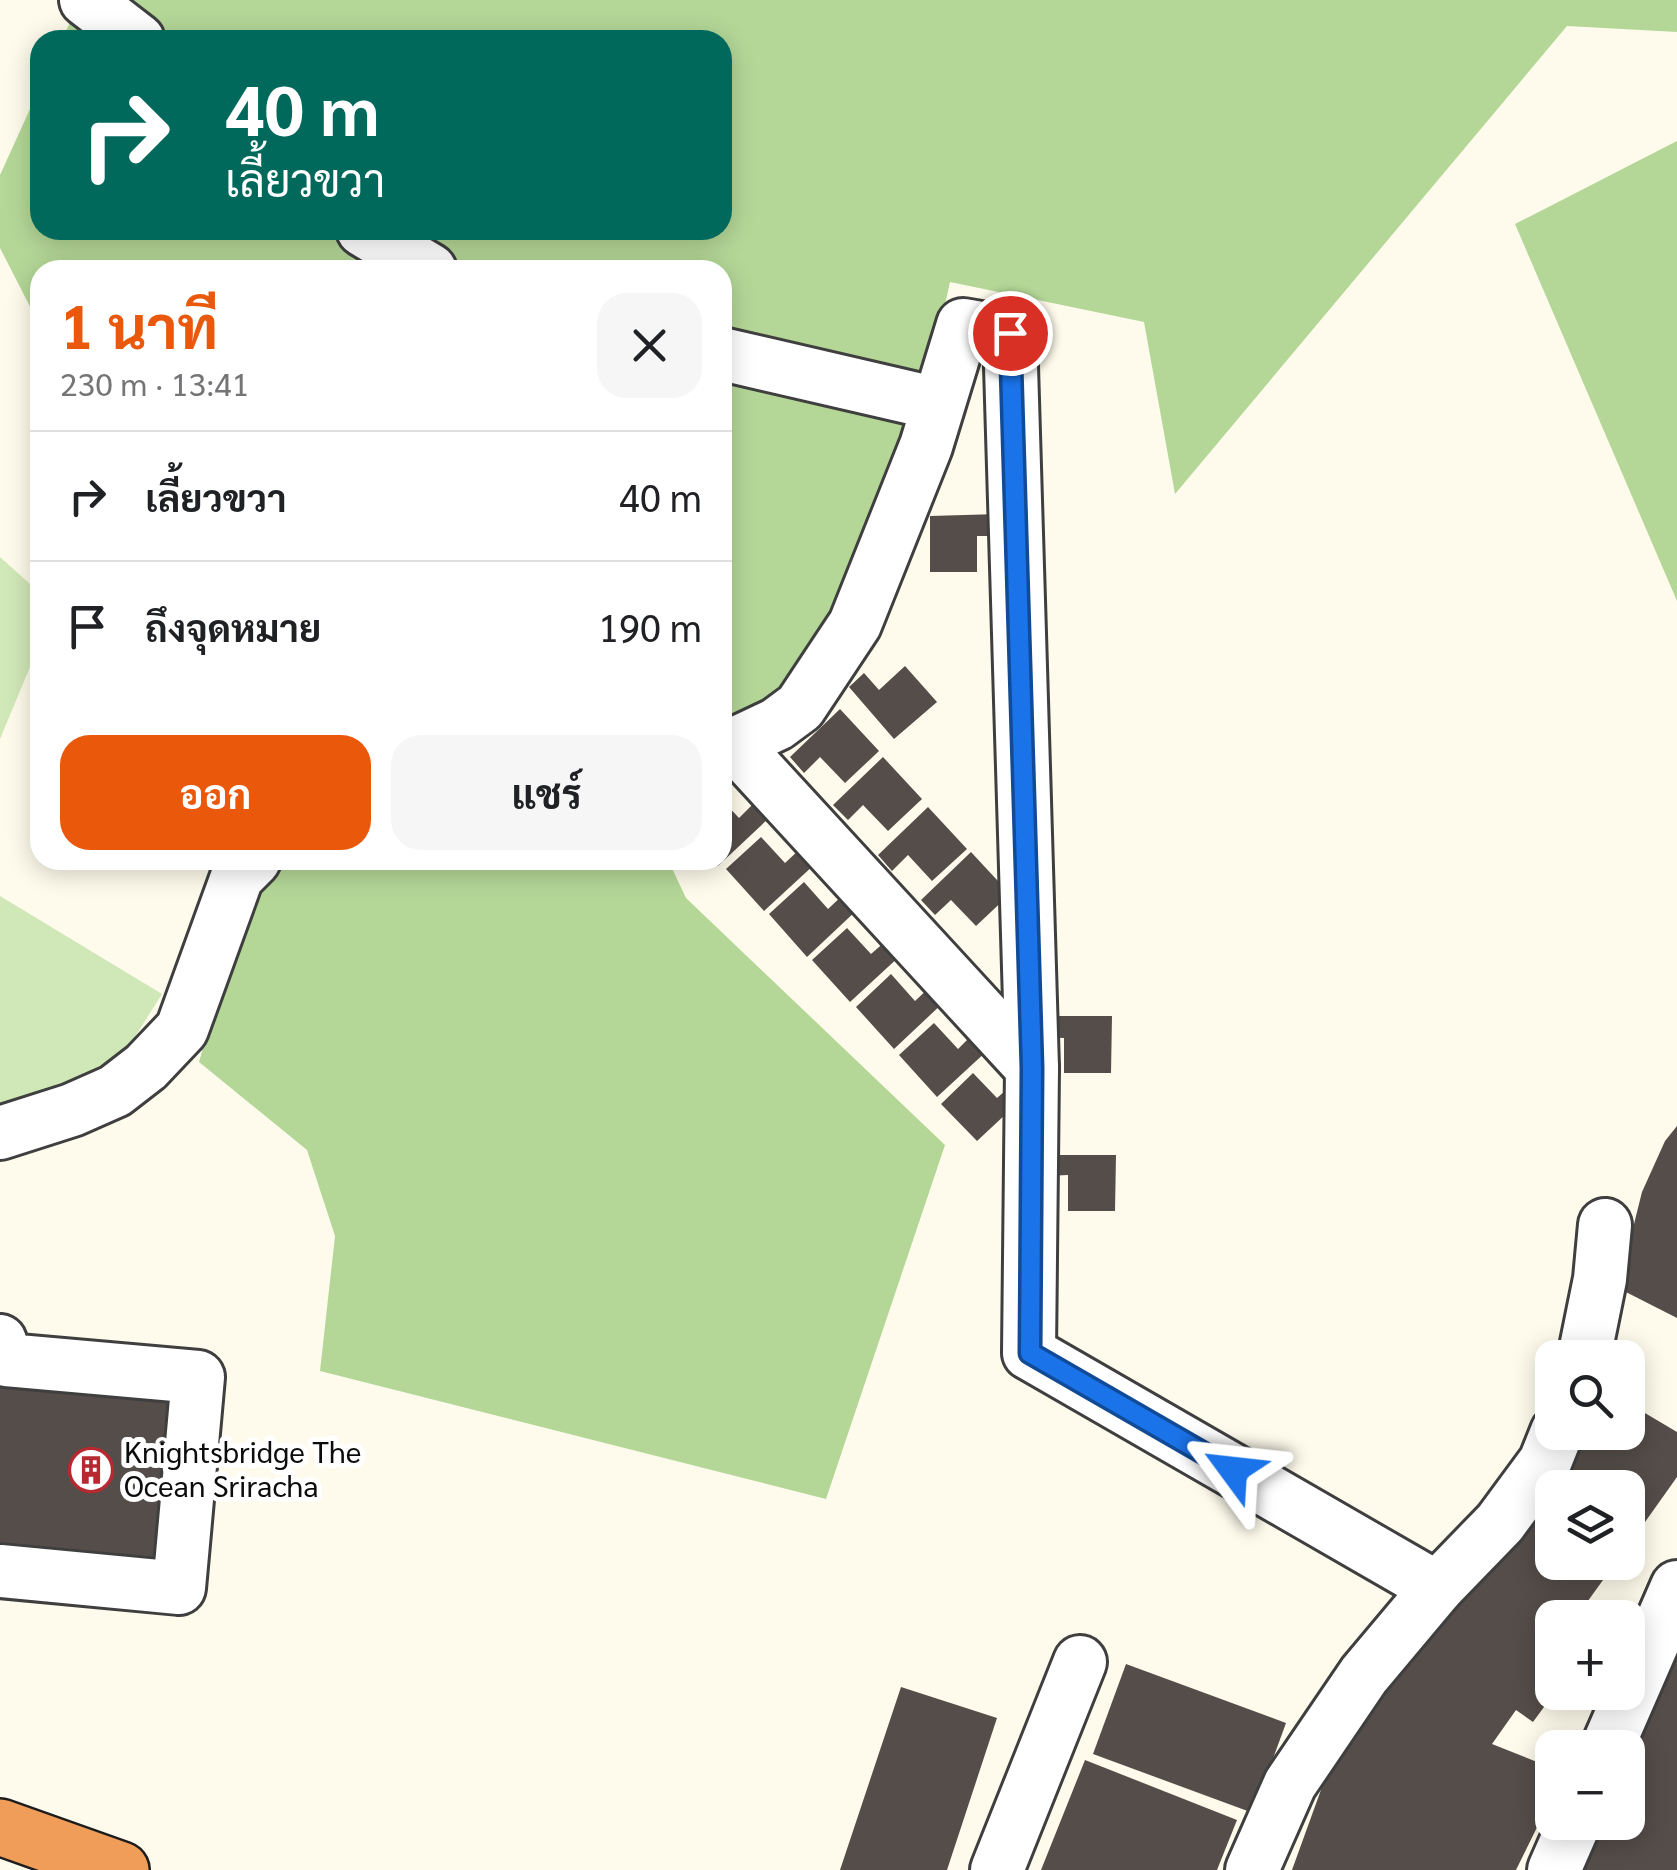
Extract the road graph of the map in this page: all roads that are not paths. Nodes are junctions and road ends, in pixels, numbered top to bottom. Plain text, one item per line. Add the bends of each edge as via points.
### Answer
1 (86, 0) edge
2 (125, 30) edge
3 (380, 240) edge
4 (413, 260) edge
5 (732, 356) edge
6 (938, 404) junction
7 (732, 745) edge
8 (732, 751) edge
9 (245, 870) edge
10 (1032, 1068) junction
11 (0, 1133) edge
12 (1605, 1225) dead end
13 (1588, 1340) edge
14 (0, 1341) edge
15 (1550, 1450) edge
16 (0, 1571) edge
17 (1437, 1588) junction
18 (1675, 1595) edge
19 (1080, 1662) dead end
20 (1615, 1730) edge
21 (0, 1827) edge
22 (1567, 1840) edge
23 (121, 1870) edge
24 (997, 1870) edge
25 (1252, 1870) edge
26 (1554, 1870) edge

1 - 2 street
3 - 4 street
5 - 6 street
6 - 7 street via 855,624 800,707
6 - 10 street via 963,325 1010,333
8 - 10 street
9 - 11 street via 182,1028 146,1067 115,1091
10 - 17 street via 1030,1353
12 - 13 street
14 - 16 street via 6,1360 198,1378 179,1588
15 - 17 street via 1500,1523
17 - 25 street via 1364,1674 1290,1784
18 - 20 street
19 - 24 street
21 - 23 highway
22 - 26 street

